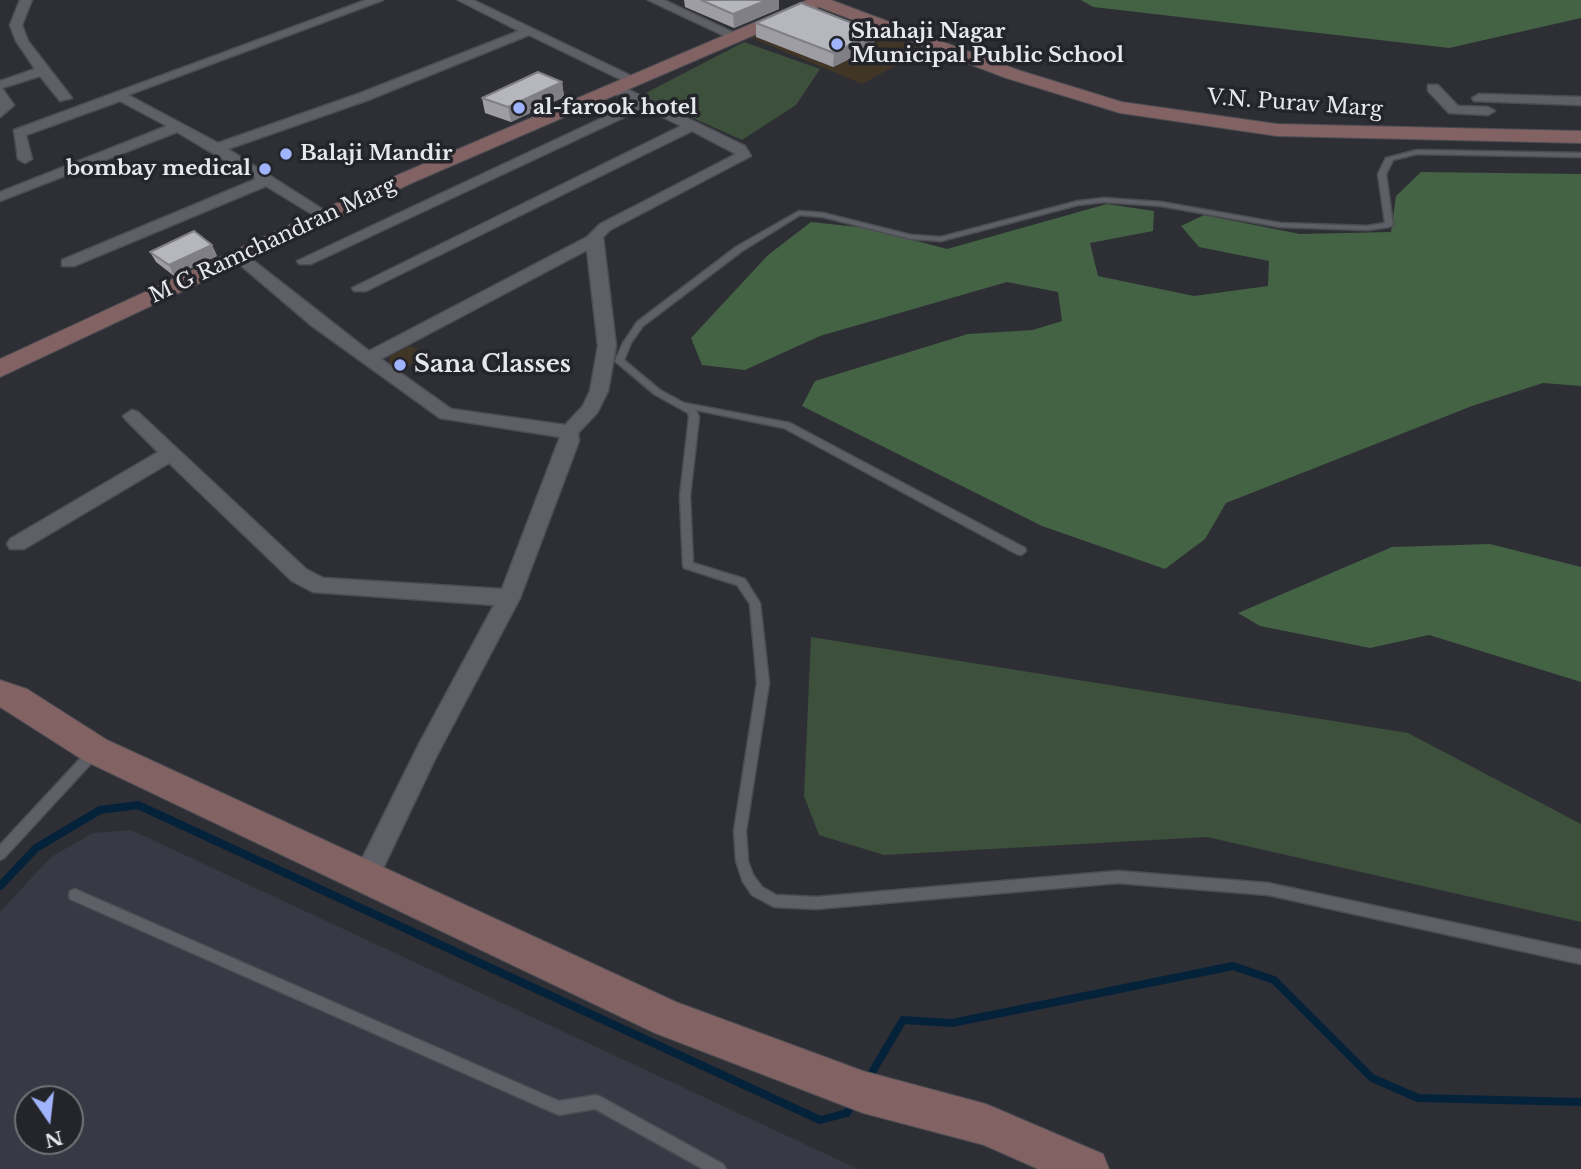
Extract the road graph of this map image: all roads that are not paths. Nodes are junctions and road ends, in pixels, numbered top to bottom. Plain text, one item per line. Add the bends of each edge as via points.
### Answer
1 (377, 0) edge
2 (464, 0) edge
3 (654, 0) edge
4 (818, 1) edge
5 (18, 8) edge
6 (529, 31) junction
7 (735, 36) junction
8 (43, 71) junction
9 (0, 85) edge
10 (625, 85) junction
11 (1433, 88) dead end
12 (0, 92) edge
13 (121, 96) junction
14 (65, 98) dead end
15 (1581, 101) edge
16 (644, 103) junction
17 (1454, 110) junction
18 (1488, 111) junction
19 (0, 113) edge
20 (691, 126) junction
21 (175, 128) junction
22 (1473, 135) junction
23 (1506, 135) junction
24 (1581, 136) edge
25 (217, 148) junction
26 (1581, 155) edge
27 (25, 159) dead end
28 (267, 180) junction
29 (0, 197) edge
30 (325, 217) junction
31 (595, 239) junction
32 (239, 257) junction
33 (305, 261) dead end
34 (68, 263) dead end
35 (360, 288) dead end
36 (369, 358) junction
37 (0, 369) edge
38 (686, 405) junction
39 (132, 416) dead end
40 (569, 432) junction
41 (171, 453) junction
42 (17, 544) dead end
43 (1021, 551) dead end
44 (509, 598) junction
45 (0, 693) edge
46 (95, 750) junction
47 (0, 854) edge
48 (366, 877) junction
49 (75, 895) dead end
50 (1581, 957) edge
51 (718, 1169) edge
52 (1088, 1169) edge

1 - 13 street via 117,94
2 - 6 street
3 - 7 street
4 - 7 street, M G Ramchandran Marg
4 - 22 street, V.N. Purav Marg via 1012,74 1120,107 1276,130
5 - 8 street via 16,25 22,41
6 - 10 street
6 - 25 street via 363,97
7 - 10 street, M G Ramchandran Marg
8 - 9 street
8 - 14 street
10 - 16 street
10 - 30 street, M G Ramchandran Marg
11 - 17 street
12 - 19 street via 7,105
13 - 21 street
13 - 27 street via 19,133
15 - 18 street via 1476,94
16 - 20 street
16 - 33 street
17 - 18 street
17 - 22 street
18 - 23 street
20 - 31 street via 740,149 744,156 605,227
20 - 35 street
21 - 25 street
21 - 29 street
22 - 23 street, V.N. Purav Marg
23 - 24 street, V.N. Purav Marg
25 - 28 street
26 - 38 lane via 1416,152 1390,158 1382,174 1389,225 1367,228 1280,225 1161,204 1104,200 941,239 799,213 740,249 640,324 626,343 619,361 657,392
28 - 30 street
28 - 34 street
30 - 32 street, M G Ramchandran Marg
31 - 36 street
31 - 40 street via 607,346 591,410
32 - 36 street
32 - 37 street, M G Ramchandran Marg
36 - 40 street via 446,414
38 - 43 lane via 787,425
38 - 50 lane via 694,417 685,496 688,565 741,582 755,603 763,683 741,841 742,861 757,891 774,901 816,903 1118,877 1268,889
39 - 41 street
40 - 44 street via 570,440
41 - 42 street
41 - 44 street via 299,575 320,586
44 - 48 street
45 - 46 street
46 - 47 lane
46 - 48 street
48 - 52 street via 669,1018 863,1092 986,1125
49 - 51 lane via 559,1108 596,1102

